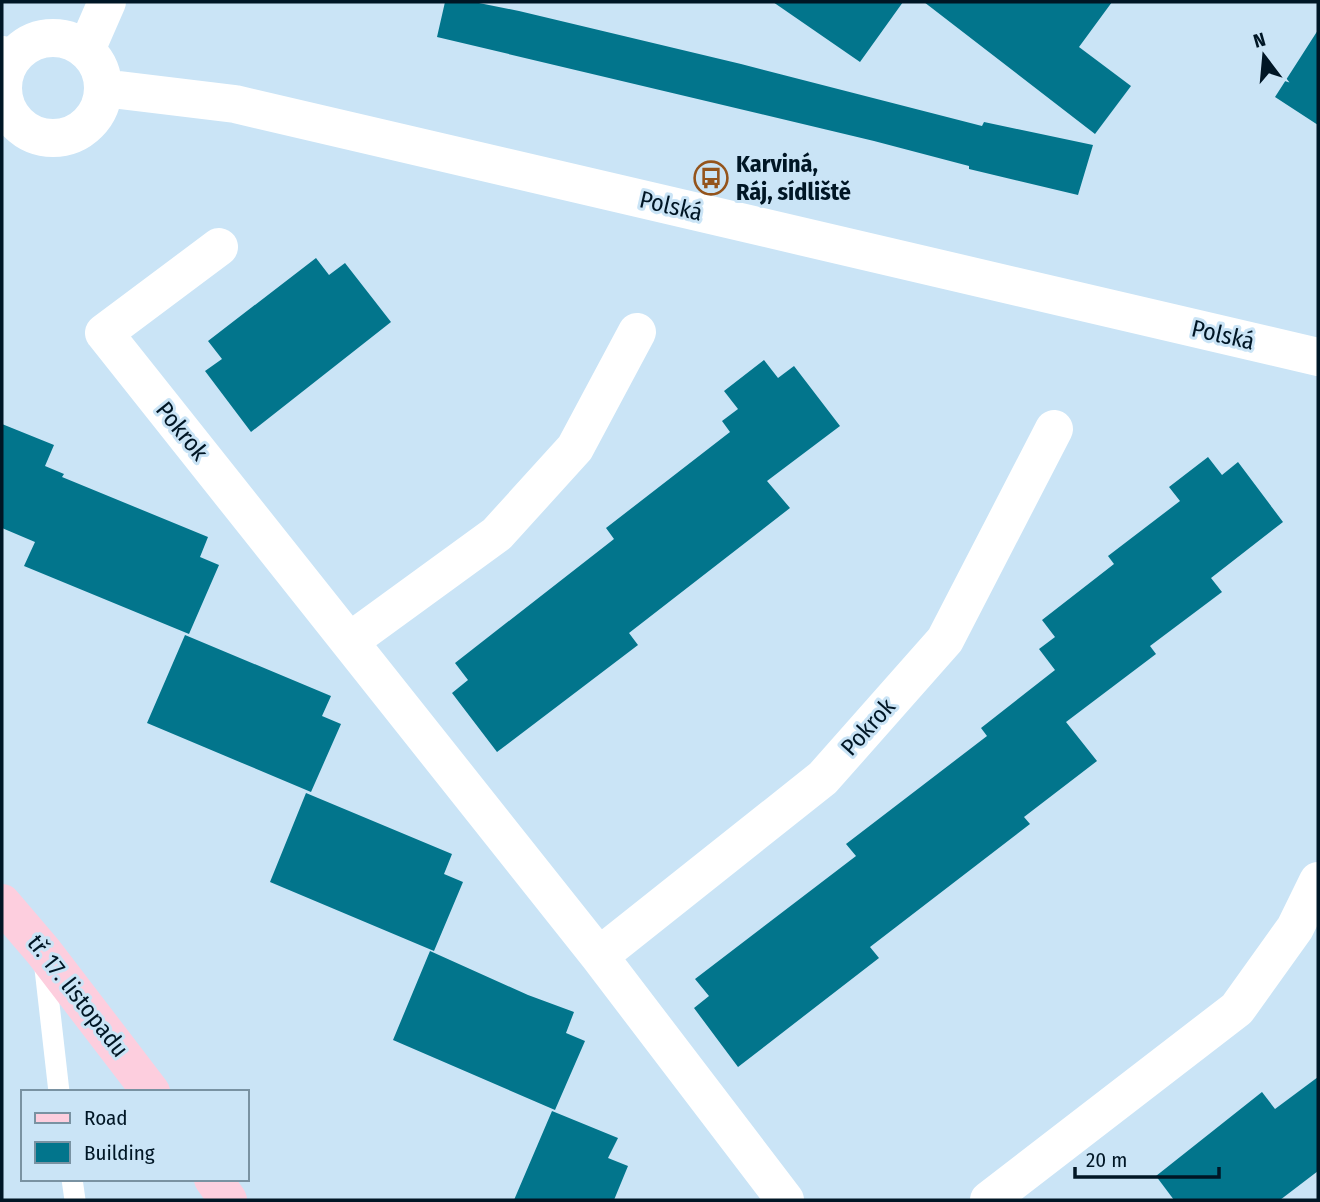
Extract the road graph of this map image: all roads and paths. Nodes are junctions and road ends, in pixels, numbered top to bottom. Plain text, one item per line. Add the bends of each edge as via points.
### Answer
1 (107, 2) edge
2 (86, 50) junction
3 (6, 58) edge
4 (103, 88) junction
5 (11, 138) edge
6 (219, 247) dead end
7 (637, 332) dead end
8 (1318, 357) edge
9 (1054, 429) dead end
10 (350, 641) junction
11 (1318, 881) edge
12 (2, 903) edge
13 (43, 951) junction
14 (599, 956) junction
15 (59, 1090) edge
16 (149, 1090) edge
17 (72, 1181) edge
18 (214, 1181) edge
19 (75, 1200) edge
20 (228, 1200) edge
21 (785, 1200) edge
22 (989, 1200) edge

1 - 2 street
2 - 3 street via 74,42 46,38
2 - 4 street via 101,74
3 - 5 street via 2,88
4 - 5 street via 93,118 81,129 66,136
4 - 8 street, Polská via 234,103
6 - 10 street, Pokrok via 104,333
7 - 10 street via 575,448 497,534
9 - 14 street, Pokrok via 945,640 823,778
10 - 14 street, Pokrok
11 - 22 street via 1295,928 1237,1009
12 - 13 main road, tř. 17. listopadu
13 - 15 lane
13 - 16 main road, tř. 17. listopadu
14 - 21 street, Pokrok
17 - 19 lane
18 - 20 main road

